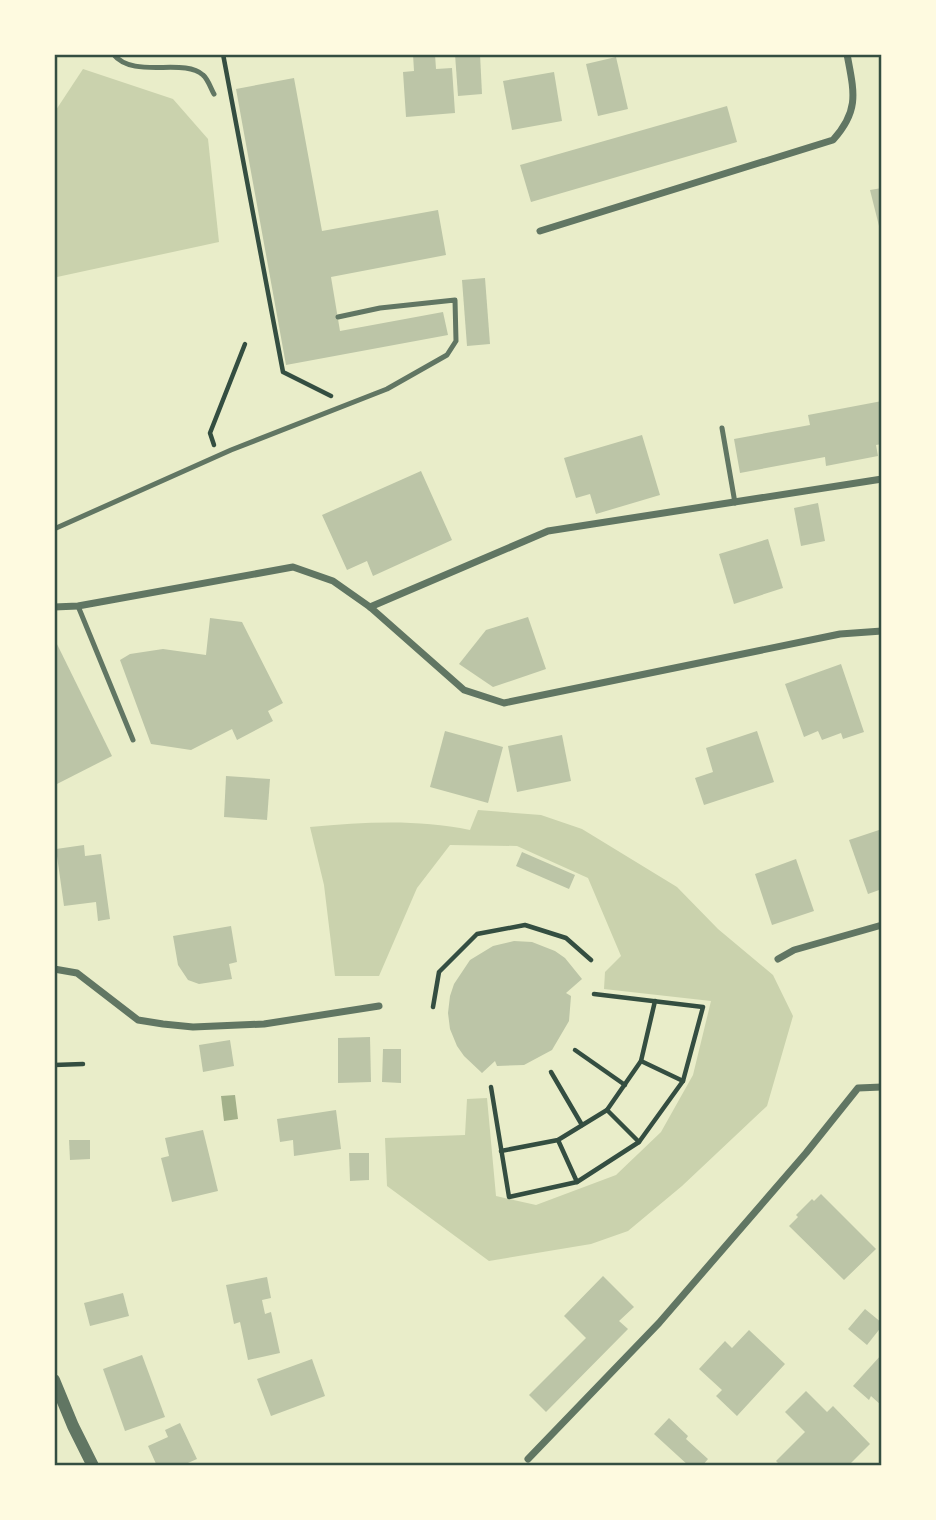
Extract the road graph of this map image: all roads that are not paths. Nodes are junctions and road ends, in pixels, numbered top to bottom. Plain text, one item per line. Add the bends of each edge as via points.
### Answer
1 (113, 54) edge
2 (847, 54) edge
3 (214, 94) dead end
4 (540, 231) dead end
5 (338, 317) dead end
6 (722, 428) dead end
7 (882, 479) edge
8 (735, 503) junction
9 (54, 529) edge
10 (78, 606) junction
11 (54, 607) edge
12 (370, 607) junction
13 (882, 631) edge
14 (133, 740) dead end
15 (882, 925) edge
16 (778, 959) dead end
17 (54, 969) edge
18 (379, 1006) dead end
19 (882, 1087) edge
20 (54, 1380) edge
21 (528, 1460) dead end
22 (93, 1466) edge

1 - 3 lane via 131,66 193,70 204,76
2 - 4 street via 852,110 847,125 833,140
5 - 9 lane via 455,300 456,341 447,355 387,389 304,420
6 - 8 lane
7 - 8 street
8 - 12 street via 548,531
10 - 11 street
10 - 12 street via 293,567 332,581
10 - 14 lane
12 - 13 street via 464,690 504,703 840,634
15 - 16 street via 794,950
17 - 18 street via 77,973 138,1020 163,1024 264,1024
19 - 21 street via 858,1088 659,1323
20 - 22 street

